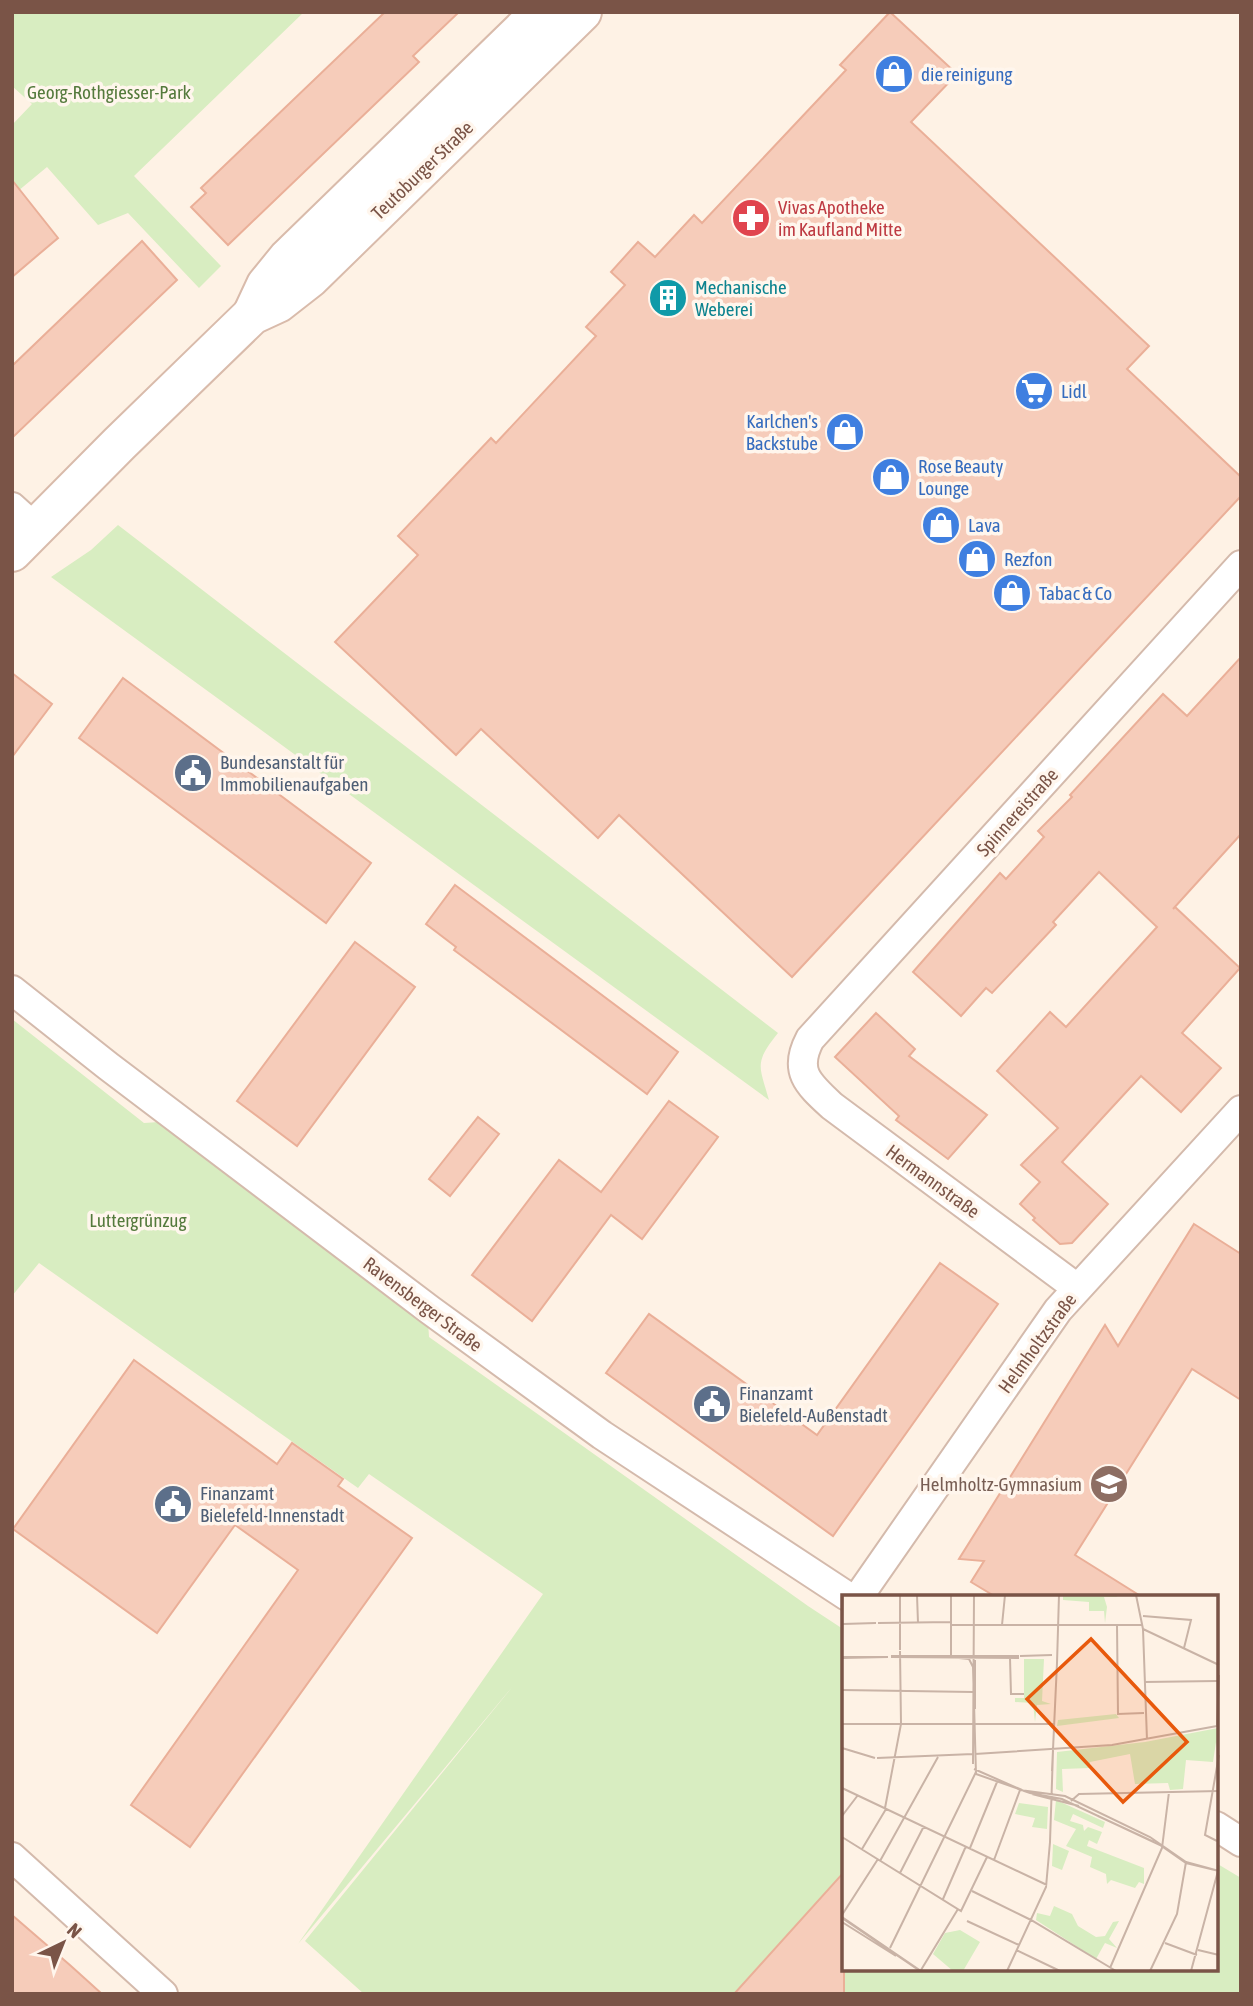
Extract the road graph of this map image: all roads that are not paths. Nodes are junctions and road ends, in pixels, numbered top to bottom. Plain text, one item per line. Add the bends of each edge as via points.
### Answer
1 (541, 12) edge
2 (582, 12) edge
3 (252, 315) junction
4 (20, 529) edge
5 (1241, 565) edge
6 (12, 990) edge
7 (802, 1063) joint
8 (1241, 1110) edge
9 (1077, 1288) junction
10 (844, 1595) edge
11 (860, 1595) edge
12 (1218, 1827) edge
13 (1241, 1842) edge
14 (12, 1857) edge
15 (163, 1994) edge

1 - 3 street, Teutoburger Straße via 288,258 266,285
2 - 3 street, Teutoburger Straße via 310,278 278,303
3 - 4 street, Teutoburger Straße via 119,443
5 - 7 street, Spinnereistraße via 810,1039
6 - 10 street, Ravensberger Straße via 441,1318 603,1435
7 - 9 street, Hermannstraße via 815,1091 832,1106
8 - 9 street, Helmholtzstraße
9 - 11 street, Helmholtzstraße via 1040,1334
12 - 13 street
14 - 15 street

